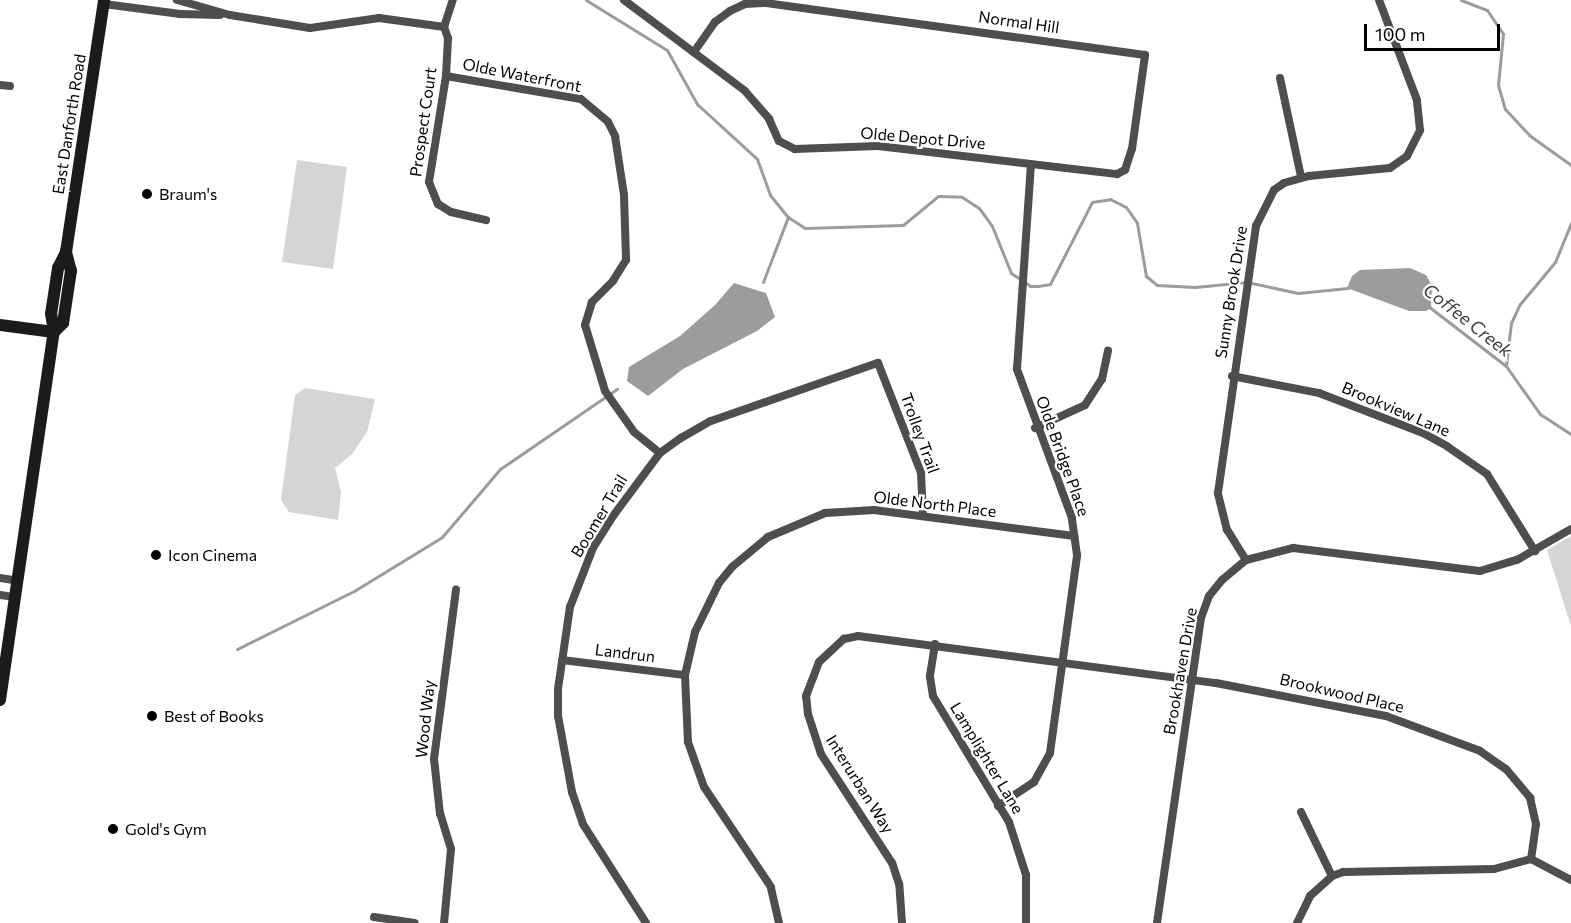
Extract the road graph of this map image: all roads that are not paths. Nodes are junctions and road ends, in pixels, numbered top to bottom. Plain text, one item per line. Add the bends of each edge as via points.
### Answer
1 (177, 0) edge
2 (453, 0) edge
3 (624, 0) edge
4 (1379, 0) edge
5 (104, 2) edge
6 (230, 15) junction
7 (444, 27) junction
8 (694, 52) junction
9 (1145, 55) joint
10 (446, 76) junction
11 (1280, 78) dead end
12 (0, 85) edge
13 (10, 86) dead end
14 (1031, 164) junction
15 (1301, 177) junction
16 (486, 220) dead end
17 (0, 325) edge
18 (54, 332) junction
19 (1108, 351) dead end
20 (878, 363) joint
21 (1232, 376) junction
22 (1035, 428) junction
23 (660, 453) junction
24 (922, 515) junction
25 (1571, 529) edge
26 (1074, 536) junction
27 (1535, 550) junction
28 (1246, 560) junction
29 (0, 578) edge
30 (18, 580) junction
31 (456, 589) dead end
32 (0, 595) edge
33 (15, 597) junction
34 (935, 644) junction
35 (562, 660) junction
36 (1063, 660) junction
37 (685, 675) junction
38 (1192, 680) junction
39 (0, 700) edge
40 (998, 806) junction
41 (1301, 812) dead end
42 (1531, 859) junction
43 (1332, 876) junction
44 (1571, 880) edge
45 (374, 917) dead end
46 (415, 923) edge
47 (444, 923) edge
48 (646, 923) edge
49 (779, 923) edge
50 (902, 923) edge
51 (1026, 923) edge
52 (1156, 923) edge
53 (1297, 923) edge

1 - 6 street
2 - 7 street
3 - 8 street, Olde Depot Drive
4 - 15 street, Sunny Brook Drive via 1417,100 1421,117 1416,145 1390,168
5 - 6 street via 180,14
5 - 18 main road, East Danforth Road via 66,252 71,271 63,323
6 - 7 street via 310,28 379,18
7 - 10 street, Prospect Court via 448,38
8 - 9 street, Normal Hill via 715,22 730,11 745,4 763,3
8 - 14 street, Olde Depot Drive via 745,91 769,119 784,146 878,147
9 - 14 street, Olde Depot Drive via 1132,149 1125,170 1102,174
10 - 16 street, Prospect Court via 429,182 438,204 451,212
10 - 23 street, Olde Waterfront via 581,99 608,122 615,136 624,195 626,260 613,281 591,302 585,325 605,391 634,432
11 - 15 street
12 - 13 street
14 - 22 street, Olde Bridge Place via 1016,344 1017,369
15 - 21 street, Sunny Brook Drive via 1274,190 1256,226
17 - 18 main road
18 - 30 main road, East Danforth Road
19 - 22 street via 1102,379 1090,400
20 - 23 street, Boomer Trail via 711,421
20 - 24 street, Trolley Trail via 921,473
21 - 27 street, Brookview Lane via 1330,397 1448,447 1487,474
21 - 28 street, Sunny Brook Drive via 1218,493 1227,530
22 - 26 street, Olde Bridge Place via 1072,518
23 - 35 street, Boomer Trail via 593,548 570,607
24 - 26 street, Olde North Place
24 - 37 street, Olde North Place via 874,510 825,513 768,537 719,583 695,632
25 - 27 street, Brookhaven Drive
26 - 36 street, Olde Bridge Place via 1077,555
27 - 28 street, Brookhaven Drive via 1480,571 1293,548
28 - 38 street, Brookhaven Drive via 1209,596 1201,618
29 - 30 street
30 - 33 main road, East Danforth Road
31 - 47 street, Wood Way via 434,759 440,814 451,849
32 - 33 street
33 - 39 main road, East Danforth Road
34 - 36 street, Interurban Way
34 - 40 street, Lamplighter Lane via 930,677 933,696
34 - 50 street, Interurban Way via 872,636 844,639 819,662 806,696 813,737 821,754 892,863 899,884
35 - 37 street, Landrun
35 - 48 street, Boomer Trail via 558,716 572,792 594,843
36 - 38 street, Brookwood Place
36 - 40 street, Olde Bridge Place via 1054,736 1044,771 1020,795
37 - 49 street, Olde North Place via 686,719 694,767 742,848 771,887
38 - 42 street, Brookwood Place via 1310,698 1386,716 1480,751 1506,769 1530,798 1536,824
38 - 52 street, Brookhaven Drive
40 - 51 street, Lamplighter Lane via 1023,858 1028,897
41 - 43 street
42 - 43 street via 1494,869 1357,871
42 - 44 street
43 - 53 street via 1310,896
45 - 46 street

